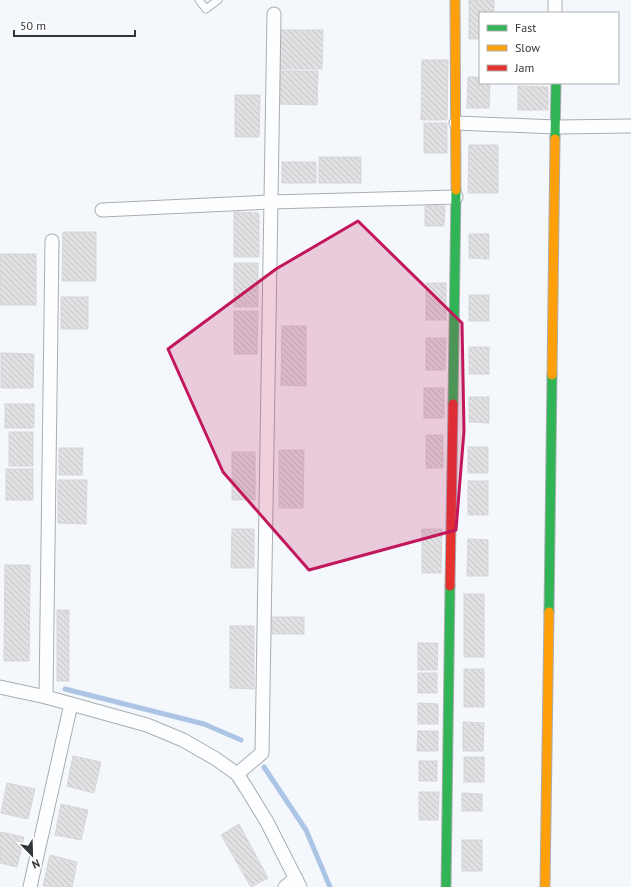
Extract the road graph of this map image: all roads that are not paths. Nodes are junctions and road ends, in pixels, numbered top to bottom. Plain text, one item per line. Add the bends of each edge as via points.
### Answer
1 (199, 0) edge
2 (218, 0) edge
3 (455, 0) edge
4 (555, 0) edge
5 (555, 12) edge
6 (274, 14) dead end
7 (556, 84) edge
8 (456, 123) junction
9 (631, 126) edge
10 (556, 127) junction
11 (456, 197) junction
12 (271, 202) junction
13 (102, 210) dead end
14 (52, 241) dead end
15 (0, 687) edge
16 (46, 697) junction
17 (71, 704) junction
18 (237, 774) junction
19 (298, 883) edge
20 (30, 887) edge
21 (285, 887) edge
22 (446, 887) edge
23 (545, 887) edge

1 - 2 lane via 206,9
3 - 8 street
4 - 5 street
6 - 12 street
7 - 10 street
8 - 10 street
8 - 11 street
9 - 10 street
10 - 23 street
11 - 12 street
11 - 22 street
12 - 13 street
12 - 18 street via 262,753
14 - 16 street
15 - 16 street
16 - 17 street
17 - 18 street via 172,734 211,755
17 - 20 street
18 - 19 street via 267,822
19 - 21 street

